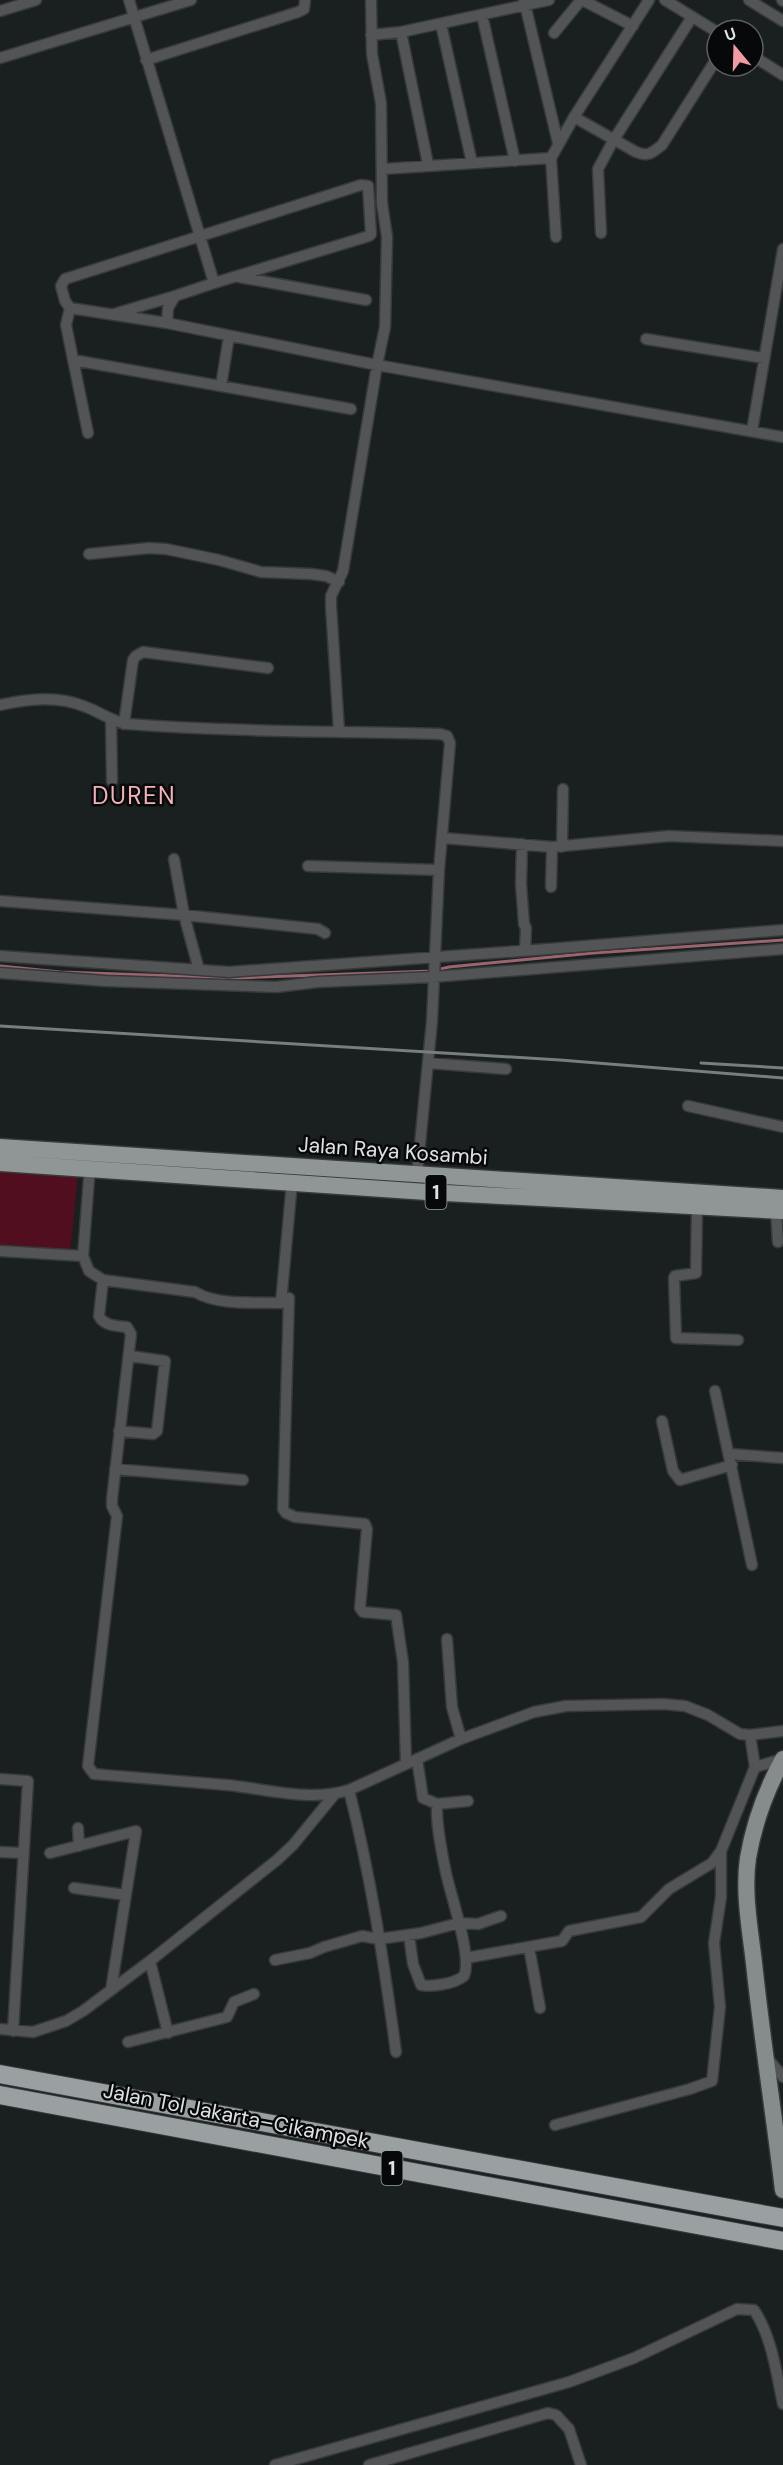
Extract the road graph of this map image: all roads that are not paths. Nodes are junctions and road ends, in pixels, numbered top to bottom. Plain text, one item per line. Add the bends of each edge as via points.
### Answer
1 (36, 0) edge
2 (129, 0) edge
3 (191, 0) edge
4 (305, 0) edge
5 (370, 0) edge
6 (549, 0) edge
7 (582, 0) edge
8 (649, 0) edge
9 (665, 0) edge
10 (749, 0) edge
11 (524, 3) edge
12 (0, 11) edge
13 (482, 15) junction
14 (134, 17) junction
15 (692, 17) junction
16 (783, 21) edge
17 (441, 24) junction
18 (705, 25) edge
19 (633, 26) junction
20 (401, 32) junction
21 (554, 33) dead end
22 (371, 35) junction
23 (0, 58) edge
24 (146, 60) junction
25 (765, 64) edge
26 (783, 75) edge
27 (705, 77) edge
28 (574, 117) junction
29 (613, 141) junction
30 (558, 143) junction
31 (551, 158) junction
32 (515, 161) junction
33 (472, 163) junction
34 (428, 164) junction
35 (382, 169) junction
36 (601, 232) dead end
37 (201, 235) junction
38 (556, 237) dead end
39 (783, 249) edge
40 (781, 270) edge
41 (236, 276) junction
42 (214, 283) junction
43 (175, 296) junction
44 (366, 300) dead end
45 (70, 308) junction
46 (111, 315) junction
47 (167, 323) junction
48 (229, 336) junction
49 (646, 339) dead end
50 (764, 358) junction
51 (73, 360) junction
52 (377, 365) junction
53 (222, 386) junction
54 (351, 409) dead end
55 (752, 431) junction
56 (88, 433) dead end
57 (783, 436) edge
58 (89, 554) dead end
59 (339, 582) junction
60 (267, 668) dead end
61 (0, 705) edge
62 (111, 720) junction
63 (124, 723) junction
64 (339, 731) junction
65 (112, 781) dead end
66 (563, 789) dead end
67 (443, 838) junction
68 (783, 841) edge
69 (522, 844) junction
70 (557, 847) junction
71 (174, 860) dead end
72 (308, 866) dead end
73 (439, 870) junction
74 (551, 887) dead end
75 (0, 901) edge
76 (184, 915) junction
77 (783, 930) edge
78 (325, 933) dead end
79 (783, 949) edge
80 (525, 950) junction
81 (0, 956) edge
82 (433, 967) junction
83 (107, 972) junction
84 (0, 974) edge
85 (318, 974) junction
86 (206, 976) junction
87 (227, 979) junction
88 (428, 1063) junction
89 (506, 1069) dead end
90 (688, 1106) dead end
91 (783, 1127) edge
92 (0, 1147) edge
93 (90, 1162) junction
94 (0, 1163) edge
95 (417, 1175) junction
96 (292, 1182) junction
97 (697, 1206) junction
98 (781, 1207) edge
99 (778, 1242) dead end
100 (0, 1251) edge
101 (83, 1256) junction
102 (103, 1280) junction
103 (289, 1298) dead end
104 (738, 1341) dead end
105 (130, 1356) junction
106 (715, 1391) dead end
107 (662, 1421) dead end
108 (119, 1431) junction
109 (783, 1458) edge
110 (731, 1460) junction
111 (115, 1469) junction
112 (243, 1480) dead end
113 (752, 1565) dead end
114 (447, 1639) dead end
115 (783, 1731) edge
116 (750, 1735) junction
117 (461, 1739) junction
118 (783, 1759) edge
119 (411, 1761) junction
120 (755, 1767) junction
121 (0, 1779) edge
122 (349, 1790) junction
123 (334, 1795) junction
124 (468, 1801) dead end
125 (437, 1804) junction
126 (78, 1828) dead end
127 (79, 1846) junction
128 (721, 1851) junction
129 (0, 1852) edge
130 (23, 1853) junction
131 (50, 1853) dead end
132 (74, 1888) dead end
133 (126, 1895) junction
134 (501, 1916) dead end
135 (459, 1923) junction
136 (409, 1935) junction
137 (379, 1939) junction
138 (529, 1947) junction
139 (466, 1958) junction
140 (275, 1960) dead end
141 (150, 1961) junction
142 (111, 1990) junction
143 (254, 1994) dead end
144 (540, 2008) dead end
145 (0, 2029) edge
146 (13, 2031) junction
147 (168, 2032) junction
148 (128, 2043) dead end
149 (396, 2052) dead end
150 (764, 2054) junction
151 (0, 2074) edge
152 (783, 2077) edge
153 (0, 2095) edge
154 (555, 2125) dead end
155 (783, 2190) edge
156 (783, 2218) edge
157 (783, 2241) edge
158 (783, 2403) edge
159 (275, 2465) edge
160 (369, 2465) edge
161 (581, 2465) edge

1 - 12 street
2 - 14 street
3 - 14 street
4 - 24 street via 304,9 298,12
5 - 22 street
6 - 11 street
7 - 19 street
7 - 21 street
8 - 19 street
9 - 15 street
10 - 16 street
11 - 13 street
11 - 30 street
13 - 17 street
13 - 32 street
14 - 23 street
14 - 24 street
15 - 18 street
15 - 29 street
17 - 20 street
17 - 33 street
19 - 28 street
20 - 22 street
20 - 34 street
22 - 35 street via 381,103
24 - 37 street
25 - 26 street
27 - 29 street via 662,145 651,154 644,155
28 - 29 street
28 - 30 street
29 - 36 street via 598,168
30 - 31 street
31 - 32 street
31 - 38 street
32 - 33 street
33 - 34 street
34 - 35 street
35 - 52 street via 387,237 386,327
37 - 41 street via 368,186 369,236
37 - 42 street
37 - 45 street via 65,279 62,292
39 - 40 street
40 - 50 street
41 - 42 street
41 - 44 street
42 - 43 street
43 - 46 street
43 - 47 street via 168,308
45 - 46 street
45 - 51 street via 66,325
46 - 47 street
47 - 48 street
48 - 52 street
48 - 53 street
49 - 50 street
50 - 55 street
51 - 53 street
51 - 56 street
52 - 55 street
52 - 59 street
53 - 54 street
55 - 57 street
58 - 59 street via 166,549 261,572 311,574
59 - 64 street via 331,596
60 - 63 street via 139,653 133,660
61 - 62 street via 61,699
62 - 63 street
62 - 65 street
63 - 64 street
64 - 67 street via 447,736 450,743
66 - 70 street
67 - 69 street
67 - 73 street
68 - 70 street via 669,836
69 - 70 street
69 - 80 street
70 - 74 street
71 - 76 street
72 - 73 street
73 - 82 street
75 - 76 street
76 - 78 street via 318,929
76 - 86 street
77 - 80 street
79 - 82 street
80 - 82 street
81 - 83 street
82 - 85 street
82 - 85 street
82 - 88 street
83 - 84 street
83 - 86 street
83 - 86 street
85 - 87 street
85 - 87 street via 276,987
86 - 87 street
86 - 87 street
88 - 89 street
88 - 95 street
90 - 91 street
92 - 93 highway, Jalan Raya Kosambi / 1
93 - 94 highway, Jalan Raya Kosambi / 1
93 - 95 highway, Jalan Raya Kosambi / 1
93 - 96 highway, Jalan Raya Kosambi / 1
93 - 101 street
95 - 98 highway, Jalan Raya Kosambi / 1
96 - 97 highway, Jalan Raya Kosambi / 1
96 - 102 street via 281,1303 219,1300 195,1292
97 - 98 highway, Jalan Raya Kosambi / 1
97 - 104 street via 697,1270 693,1275 674,1278 675,1335 678,1339
98 - 99 street
100 - 101 street
101 - 102 street via 89,1271
102 - 105 street via 99,1316 104,1323 130,1330
103 - 119 street via 283,1509 296,1517 365,1524 360,1608 363,1612 396,1615
105 - 108 street
105 - 108 street via 165,1361 157,1431
106 - 110 street
107 - 110 street via 673,1471 680,1480
108 - 111 street
109 - 110 street
110 - 113 street
111 - 112 street
111 - 123 street via 112,1506 117,1516 90,1771 293,1794
114 - 117 street via 452,1707
115 - 116 street
116 - 117 street via 740,1734 686,1706 663,1704 550,1709
116 - 120 street
117 - 119 street
118 - 120 street
118 - 150 main road via 765,1794 747,1873
119 - 122 street
119 - 125 street via 423,1798
120 - 128 street
121 - 130 street via 28,1781
122 - 123 street
122 - 137 street via 366,1856
123 - 141 street via 277,1860
124 - 125 street
125 - 135 street via 445,1867
126 - 127 street
127 - 131 street
127 - 133 street via 136,1831
128 - 138 street via 712,1863 669,1889 641,1917 569,1931 562,1941
128 - 154 street via 722,1897 714,1943 720,2007 712,2081
129 - 130 street
130 - 146 street
132 - 133 street
133 - 142 street
134 - 135 street via 478,1924
135 - 136 street
135 - 139 street
136 - 137 street
136 - 139 street via 413,1964 422,1986 459,1980 465,1974
137 - 140 street via 362,1936
137 - 149 street
138 - 139 street
138 - 144 street
141 - 142 street
141 - 147 street
142 - 146 street via 58,2024 33,2032
143 - 147 street via 234,2002 227,2017
145 - 146 street
147 - 148 street
150 - 152 street
150 - 155 main road
151 - 156 highway, Jalan Tol Jakarta–Cikampek / 1
153 - 157 highway, Jalan Tol Jakarta–Cikampek / 1
158 - 159 street via 765,2330 754,2310 737,2309 634,2358 569,2382
160 - 161 street via 548,2414 556,2415 569,2429

